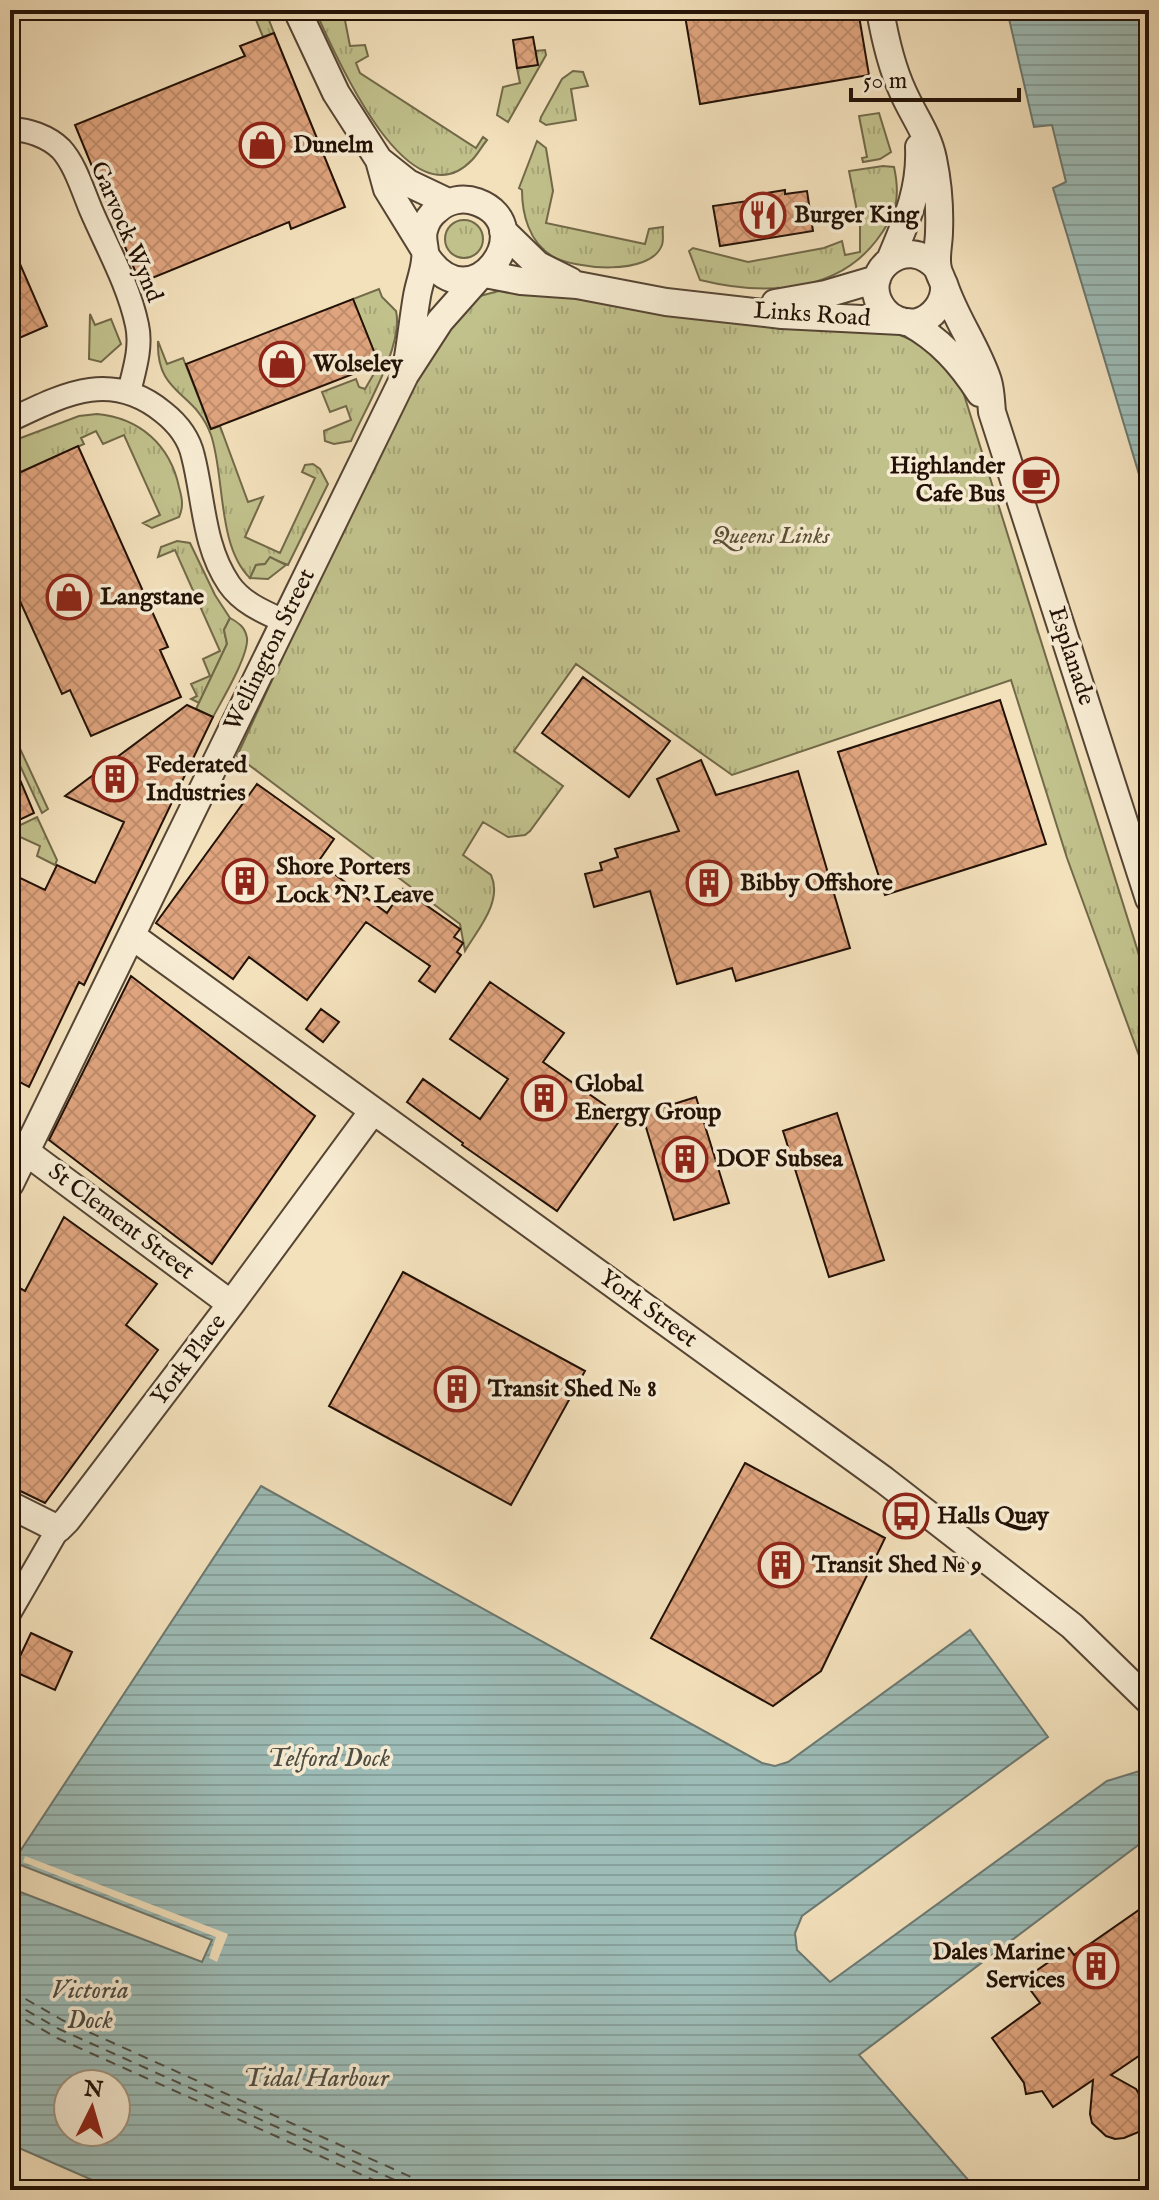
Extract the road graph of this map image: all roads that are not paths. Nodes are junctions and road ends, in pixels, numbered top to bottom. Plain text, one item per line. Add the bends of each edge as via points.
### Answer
1 (297, 10) edge
2 (880, 10) edge
3 (918, 120) junction
4 (10, 130) edge
5 (379, 160) junction
6 (448, 202) junction
7 (503, 231) junction
8 (425, 253) junction
9 (883, 270) junction
10 (482, 276) junction
11 (941, 276) junction
12 (577, 285) junction
13 (723, 307) junction
14 (905, 322) junction
15 (405, 375) junction
16 (129, 392) junction
17 (992, 412) junction
18 (10, 420) edge
19 (284, 621) junction
20 (1149, 899) edge
21 (132, 936) junction
22 (373, 1111) junction
23 (18, 1146) edge
24 (10, 1184) edge
25 (231, 1304) junction
26 (10, 1505) edge
27 (58, 1529) junction
28 (10, 1612) edge
29 (1149, 1701) edge

1 - 5 street via 336,93
2 - 3 street, Esplanade via 892,65
3 - 9 street, Esplanade via 917,190
3 - 11 street, Esplanade via 930,143 938,186
4 - 16 street, Garvock Wynd via 40,135 61,149 75,174 137,326
5 - 6 street via 408,183
5 - 8 street via 387,189
6 - 7 street via 479,202 495,215
6 - 8 street via 425,226
7 - 10 street via 499,260
7 - 12 street, Links Road via 538,265
8 - 10 street via 443,275 467,280
8 - 15 street, Wellington Street
9 - 11 street via 899,255 915,254
9 - 13 street, Links Road via 795,302
9 - 14 street via 878,302
10 - 12 street, Links Road
10 - 15 street, Wellington Street via 440,321
11 - 14 street via 942,298 935,311
11 - 17 street, Esplanade via 989,384
12 - 13 street, Links Road
13 - 14 street, Links Road
14 - 17 street, Esplanade via 931,335 953,355
15 - 19 street, Wellington Street
16 - 18 street via 74,391
16 - 19 street via 167,415 189,444 209,541 229,584 251,605
17 - 20 street, Esplanade
19 - 21 street, Wellington Street
21 - 22 street, York Street
21 - 23 street, Wellington Street
22 - 25 street, York Place
22 - 29 street, York Street via 884,1480 1072,1626
23 - 24 street, Wellington Street
23 - 25 street, St Clement Street
25 - 27 street, York Place
26 - 27 street
27 - 28 street, York Place

